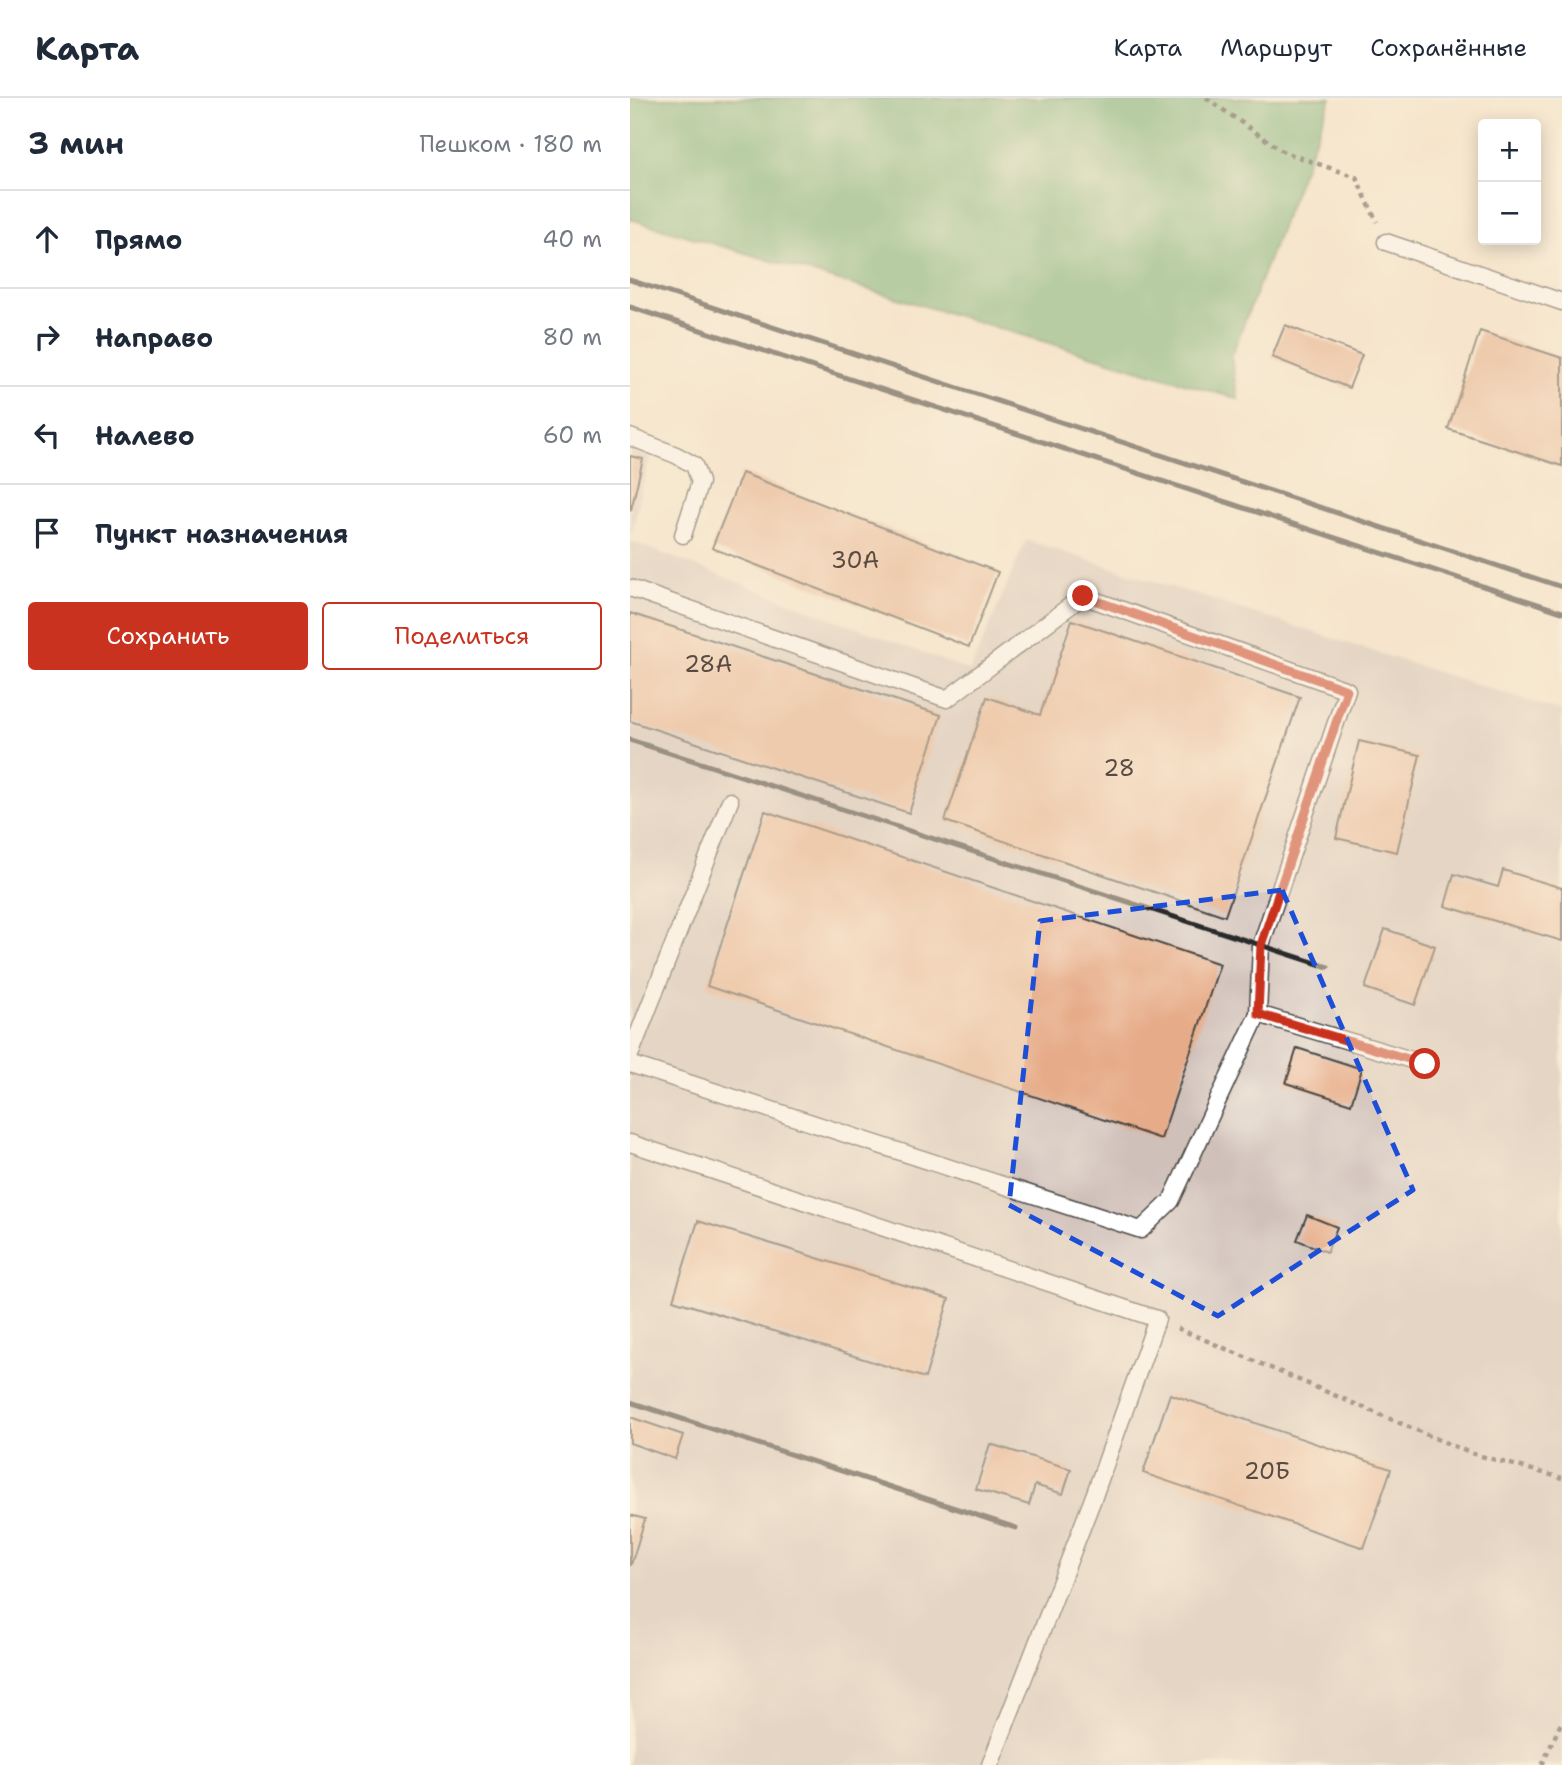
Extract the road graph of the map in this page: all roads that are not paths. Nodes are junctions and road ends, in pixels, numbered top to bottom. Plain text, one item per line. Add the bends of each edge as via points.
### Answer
1 (1386, 242) road end
2 (1562, 302) edge
3 (630, 437) edge
4 (683, 535) dead end
5 (630, 588) edge
6 (730, 801) dead end
7 (1258, 1014) junction
8 (630, 1055) edge
9 (630, 1064) edge
10 (1425, 1064) dead end
11 (630, 1143) edge
12 (990, 1765) edge

1 - 2 lane
3 - 4 lane via 694,465 700,482
5 - 7 lane via 947,699 1083,596 1347,690 1261,945
6 - 8 lane
7 - 9 lane via 1171,1202 1141,1230
7 - 10 lane
11 - 12 lane via 1157,1319

